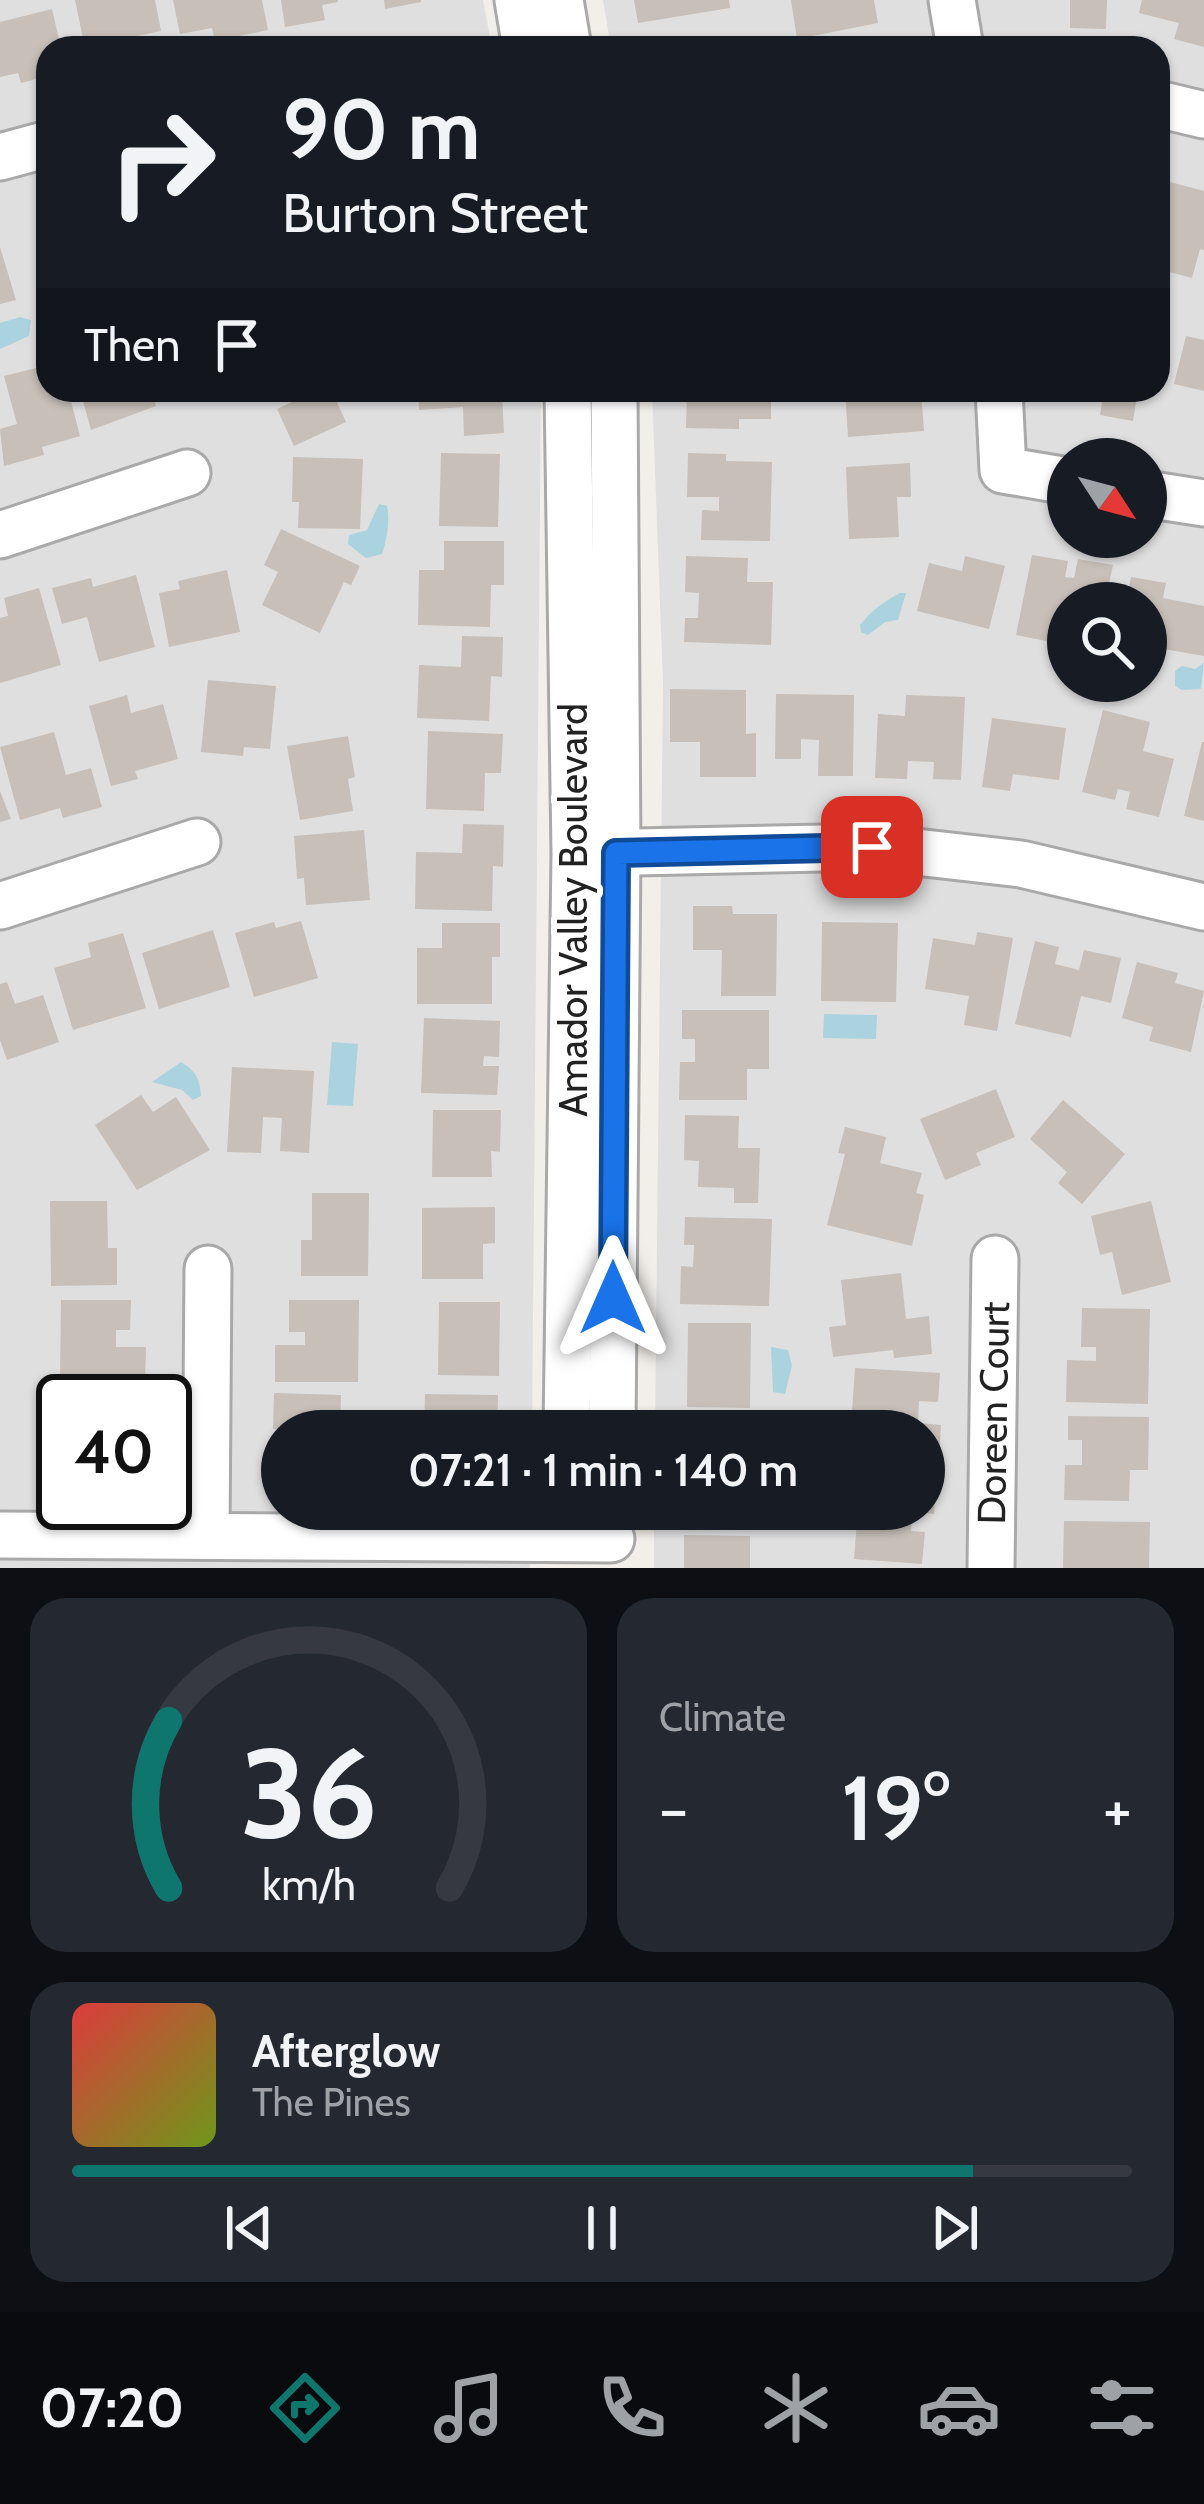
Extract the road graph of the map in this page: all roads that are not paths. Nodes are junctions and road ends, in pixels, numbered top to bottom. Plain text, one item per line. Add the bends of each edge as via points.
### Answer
1 (518, 0) edge
2 (560, 0) edge
3 (952, 0) edge
4 (524, 36) edge
5 (566, 36) edge
6 (958, 36) edge
7 (1170, 107) edge
8 (1204, 115) edge
9 (36, 147) edge
10 (0, 157) edge
11 (569, 402) edge
12 (614, 402) edge
13 (1000, 402) edge
14 (187, 473) dead end
15 (1047, 477) edge
16 (1167, 497) edge
17 (1204, 503) edge
18 (0, 535) edge
19 (197, 842) dead end
20 (596, 853) junction
21 (0, 906) edge
22 (1204, 907) edge
23 (994, 1259) dead end
24 (208, 1269) dead end
25 (568, 1410) edge
26 (611, 1410) edge
27 (0, 1535) edge
28 (206, 1535) junction
29 (566, 1539) edge
30 (611, 1539) edge
31 (991, 1568) edge

1 - 4 street
2 - 5 street
3 - 6 street
7 - 8 street
9 - 10 street
11 - 20 street, Amador Valley Boulevard
12 - 20 street, Amador Valley Boulevard
13 - 15 street via 1003,470
14 - 18 street
16 - 17 street
19 - 21 street
20 - 22 street via 872,847 1021,864
20 - 25 street, Amador Valley Boulevard
20 - 26 street, Amador Valley Boulevard
23 - 31 street, Doreen Court
24 - 28 street
27 - 28 street
28 - 29 street
29 - 30 street

